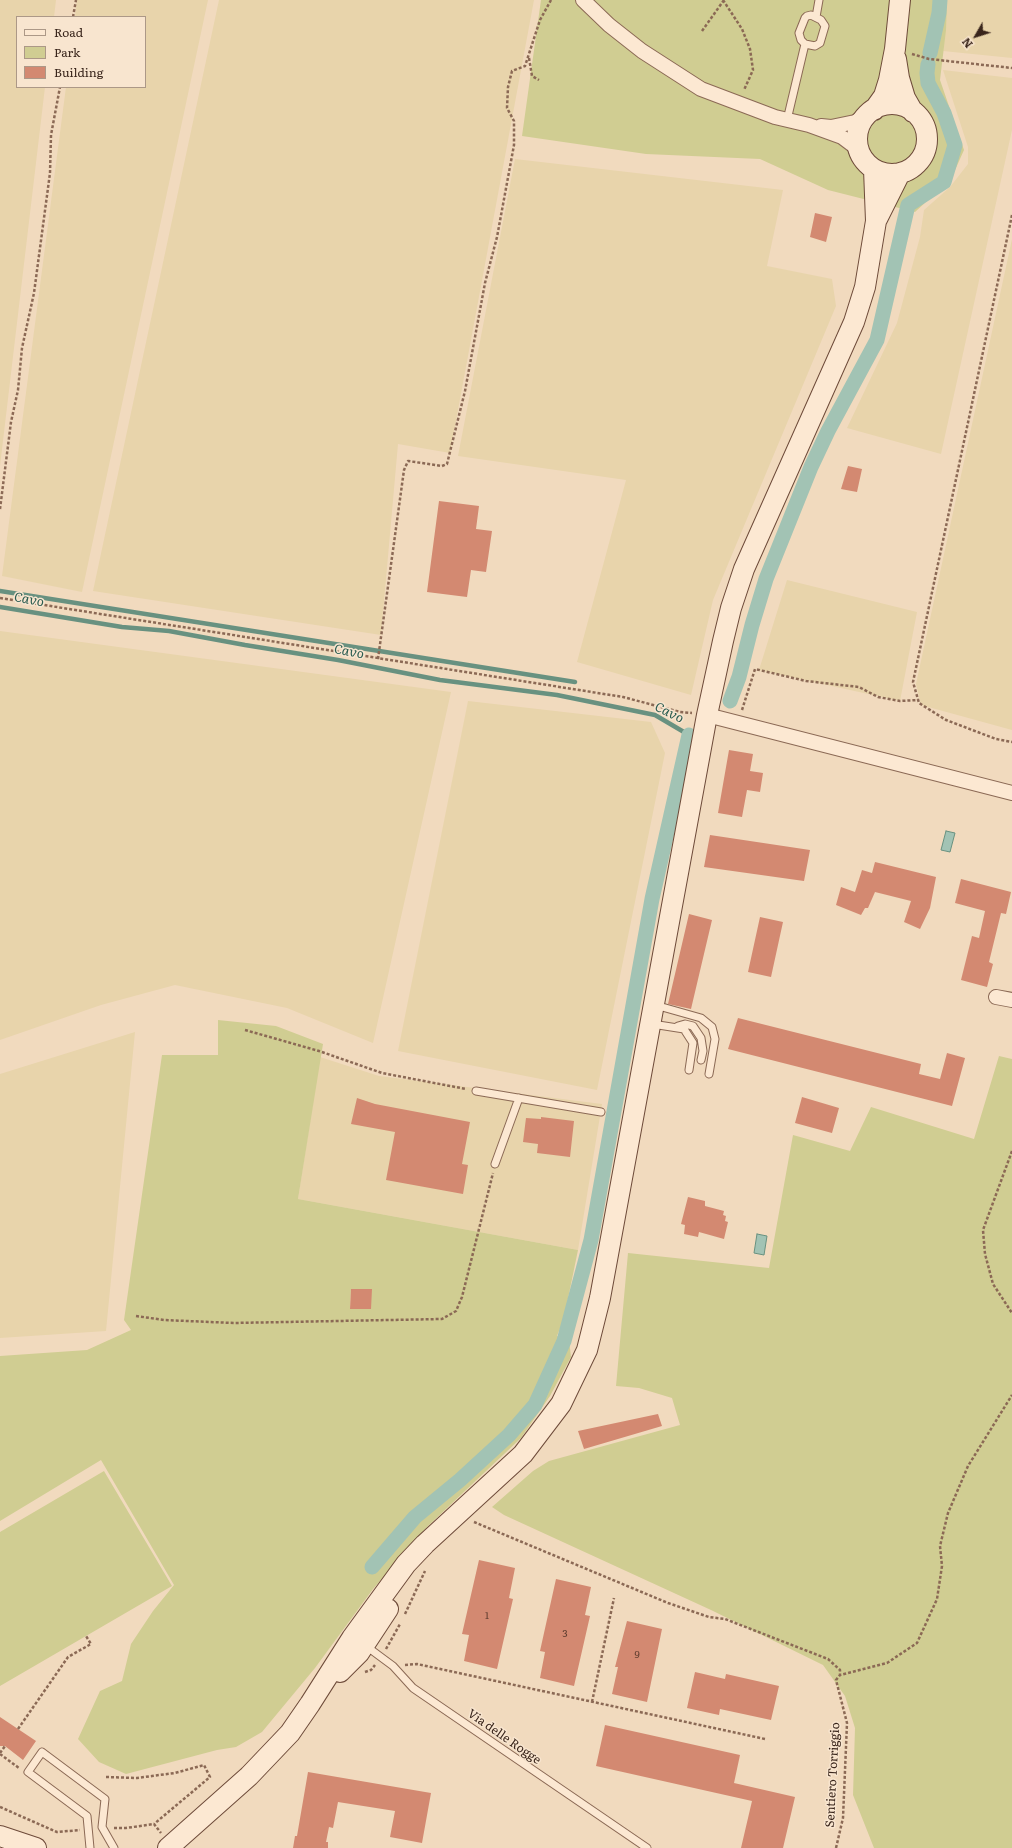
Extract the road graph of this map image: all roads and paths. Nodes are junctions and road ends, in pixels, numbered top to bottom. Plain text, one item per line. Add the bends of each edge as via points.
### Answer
1 (76, 0) edge
2 (552, 0) edge
3 (583, 0) edge
4 (723, 0) edge
5 (820, 0) edge
6 (900, 0) edge
7 (73, 16) edge
8 (816, 17) junction
9 (702, 31) dead end
10 (805, 44) junction
11 (895, 49) junction
12 (529, 58) junction
13 (1012, 68) edge
14 (539, 80) dead end
15 (60, 88) edge
16 (737, 103) junction
17 (870, 112) junction
18 (913, 112) junction
19 (786, 120) junction
20 (809, 125) junction
21 (858, 149) junction
22 (874, 169) junction
23 (900, 173) junction
24 (1012, 215) edge
25 (876, 221) junction
26 (0, 509) edge
27 (0, 598) edge
28 (378, 658) junction
29 (918, 700) junction
30 (707, 715) junction
31 (736, 722) junction
32 (1012, 742) edge
33 (1012, 793) edge
34 (996, 997) dead end
35 (1012, 1000) edge
36 (652, 1015) junction
37 (673, 1027) junction
38 (245, 1030) dead end
39 (701, 1060) dead end
40 (689, 1070) dead end
41 (709, 1074) dead end
42 (476, 1091) joint
43 (519, 1098) junction
44 (601, 1112) dead end
45 (1012, 1151) edge
46 (495, 1164) joint
47 (1012, 1313) edge
48 (136, 1316) dead end
49 (1012, 1395) edge
50 (472, 1521) dead end
51 (428, 1566) dead end
52 (614, 1598) dead end
53 (86, 1636) dead end
54 (358, 1642) junction
55 (381, 1658) junction
56 (393, 1666) junction
57 (360, 1673) dead end
58 (840, 1675) junction
59 (592, 1702) junction
60 (18, 1729) dead end
61 (765, 1739) dead end
62 (5, 1746) dead end
63 (0, 1754) edge
64 (23, 1770) dead end
65 (106, 1777) dead end
66 (154, 1824) dead end
67 (12, 1842) edge
68 (165, 1847) edge
69 (36, 1848) edge
70 (90, 1848) edge
71 (114, 1848) edge
72 (647, 1848) edge
73 (836, 1848) edge

1 - 7 path
2 - 12 path via 540,20
3 - 16 street via 642,51 701,90
4 - 9 path
4 - 16 path via 742,29 750,49 752,70
5 - 8 lane
6 - 11 street
8 - 10 lane via 807,16 798,33
8 - 10 lane via 825,22 820,43 815,46
10 - 19 lane
11 - 13 path via 929,59
11 - 17 street via 884,96
11 - 18 street via 899,78 905,98
12 - 14 path via 532,76
12 - 28 path via 525,66 512,71 508,87 507,108 514,121 514,145 465,391 447,464 442,466 408,461 404,470
15 - 26 path via 50,134 50,173 34,293 22,348
16 - 19 street
17 - 18 street via 881,106 896,105
17 - 20 street via 855,122 831,127
17 - 21 street via 859,129
18 - 23 street via 921,121 927,140 924,152 916,164
19 - 20 street
20 - 21 street via 842,137
21 - 22 street via 867,164
22 - 23 street via 883,173
22 - 25 street
23 - 25 street
24 - 29 path via 913,682
25 - 30 street via 865,287 854,322 742,576 731,608
27 - 28 path
28 - 30 path via 623,697 680,712
29 - 31 path via 900,701 878,697 858,686 806,681 755,669
29 - 32 path via 946,720 996,739
30 - 31 street
30 - 36 street
31 - 33 street
34 - 35 street
36 - 37 lane
36 - 41 lane via 701,1018 712,1027 715,1039
36 - 54 street via 600,1298 587,1350 561,1404 523,1454 446,1525
37 - 39 lane via 685,1024 693,1026 701,1038
37 - 40 lane via 684,1029 693,1044
38 - 42 path via 382,1073
42 - 43 lane
43 - 44 lane
43 - 46 lane
45 - 47 path via 983,1230 985,1254 993,1284
46 - 48 path via 462,1297 456,1311 442,1318 234,1323
49 - 58 path via 968,1466 948,1513 940,1546 942,1566 937,1598 917,1642 887,1663
50 - 58 path via 668,1602 725,1619 828,1659 840,1670
51 - 55 path
52 - 59 path
53 - 60 path via 91,1644 68,1657
54 - 55 lane, Via delle Rogge
54 - 68 street via 290,1733 270,1755
55 - 56 lane, Via delle Rogge
55 - 57 path via 371,1670
56 - 59 path via 417,1664
56 - 72 lane, Via delle Rogge via 413,1688
58 - 73 path, Sentiero Torriggio via 836,1684 846,1723 842,1818
59 - 61 path
62 - 63 path
63 - 64 path
65 - 66 path via 137,1778 175,1773 204,1765 210,1777
67 - 69 street
70 - 71 lane via 87,1816 28,1772 42,1752 105,1799 102,1827

